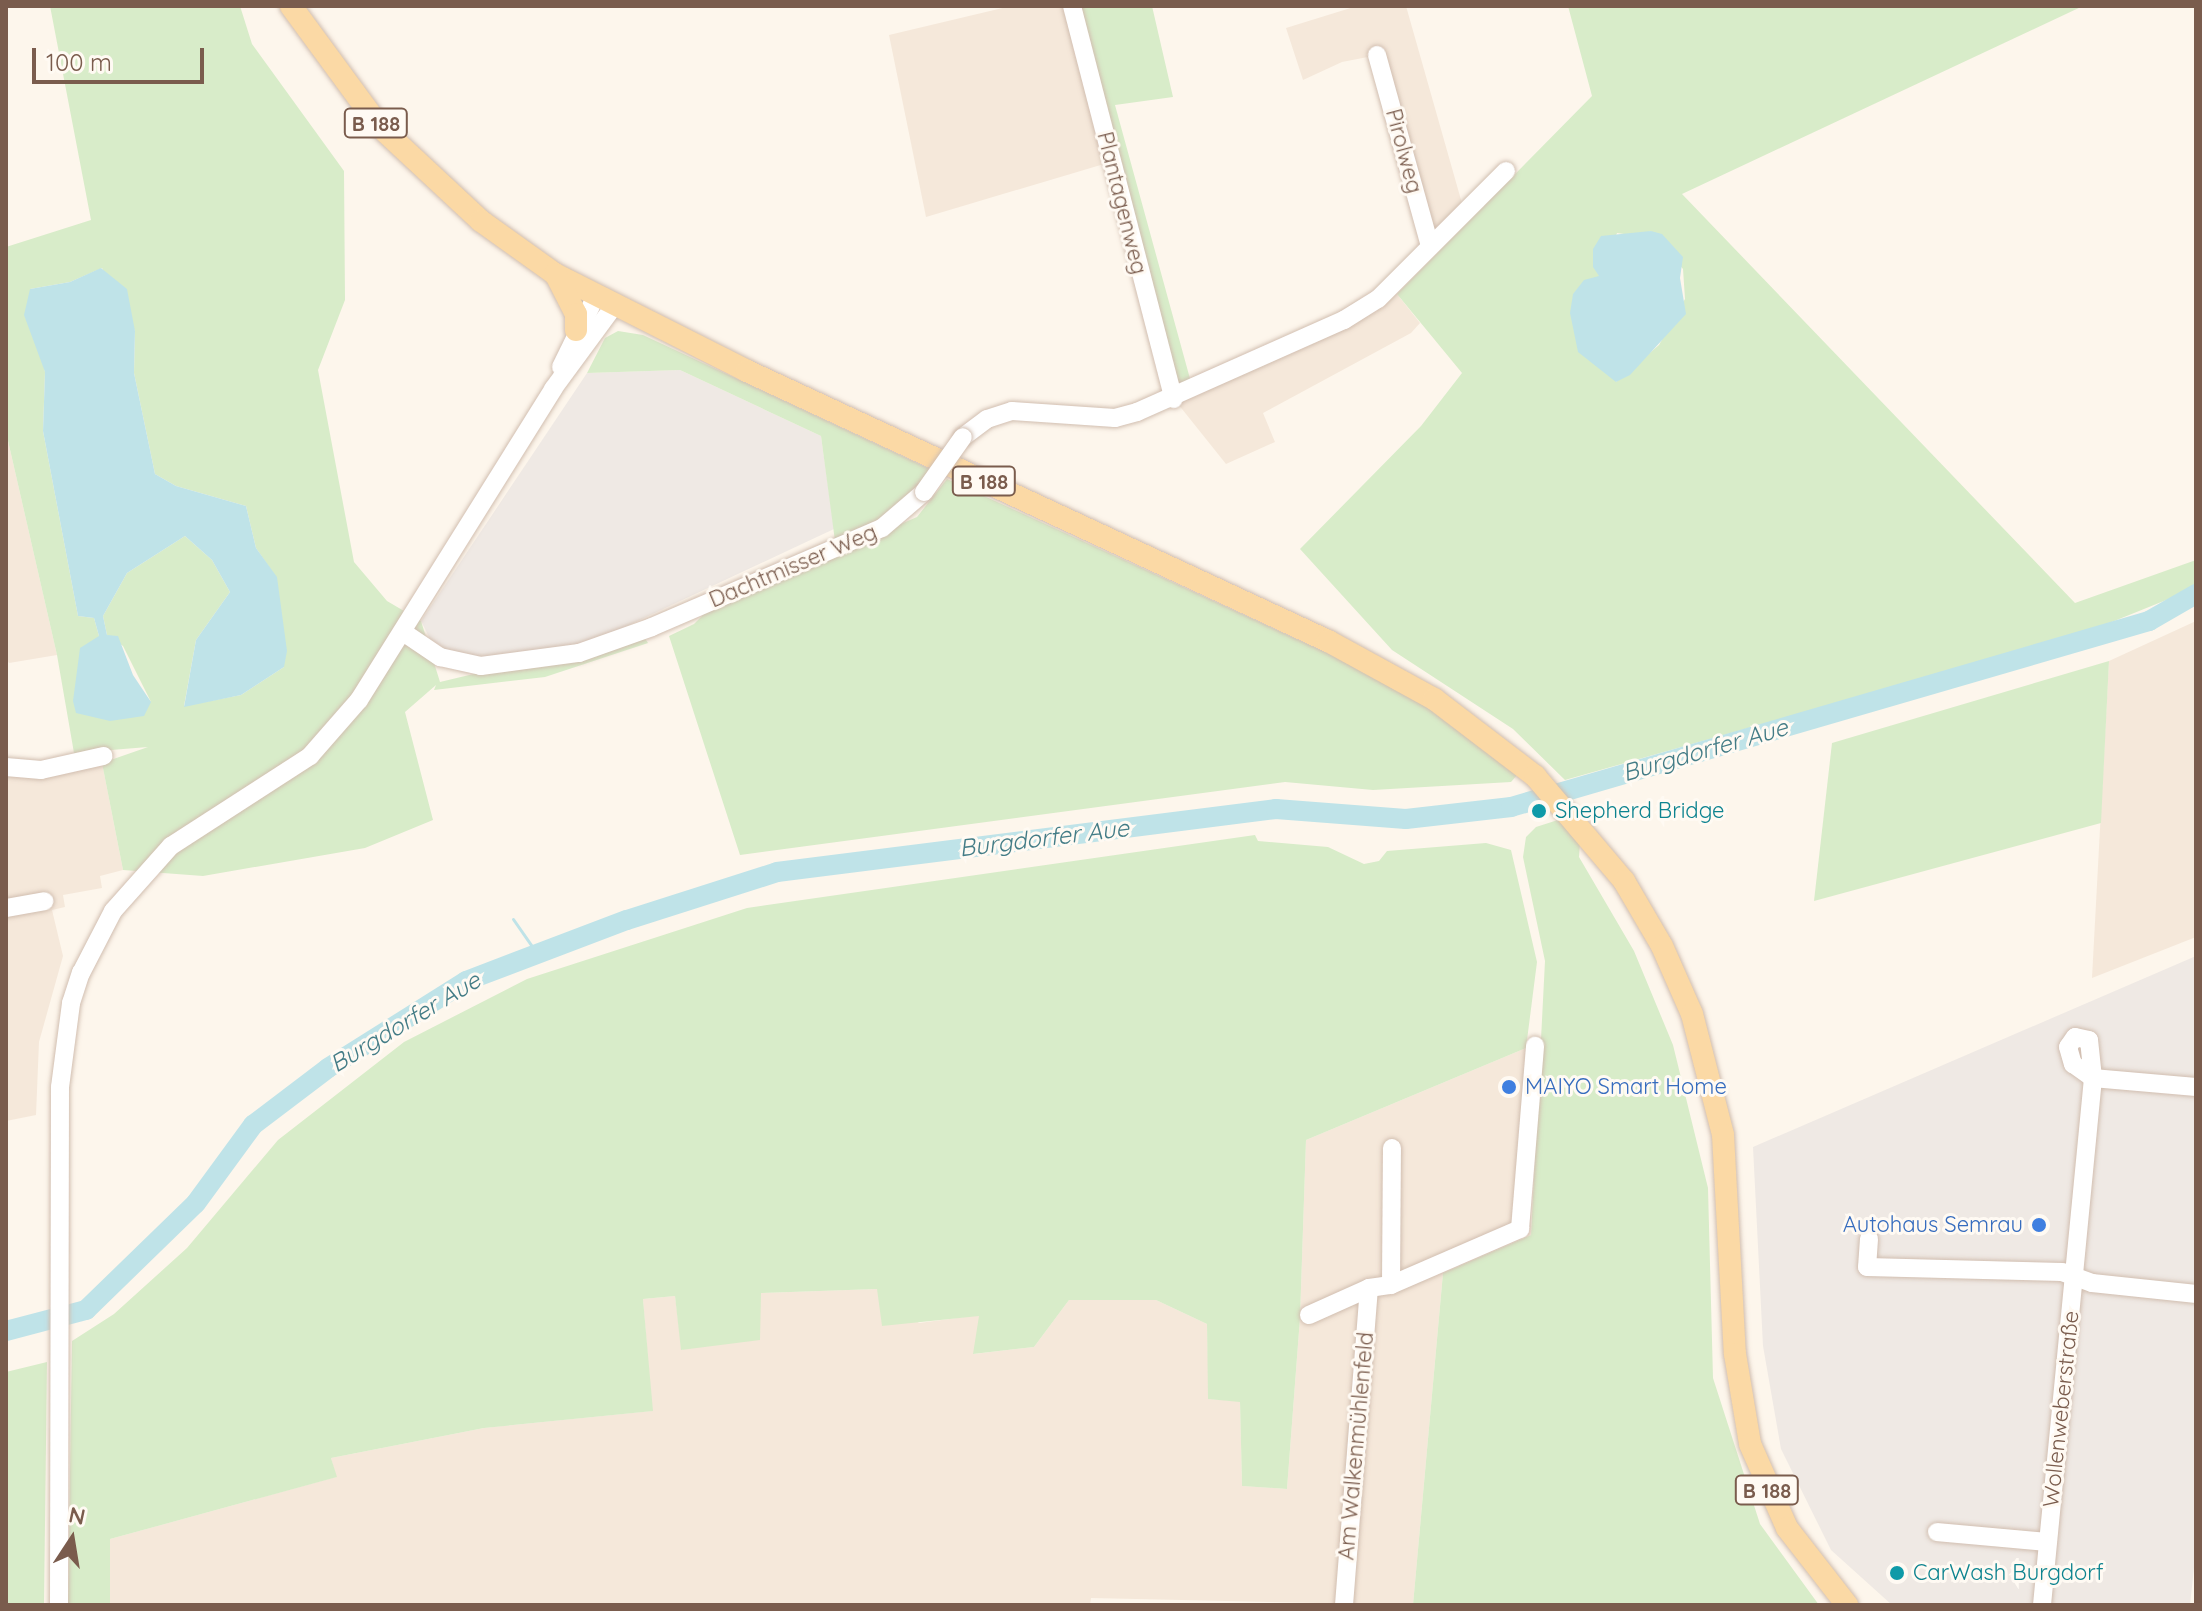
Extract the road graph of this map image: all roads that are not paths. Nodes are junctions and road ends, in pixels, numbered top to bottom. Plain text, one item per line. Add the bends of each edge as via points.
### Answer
1 (291, 6) edge
2 (1072, 6) edge
3 (1377, 55) dead end
4 (1506, 171) dead end
5 (1430, 246) junction
6 (555, 274) junction
7 (605, 301) junction
8 (576, 330) junction
9 (553, 389) junction
10 (1174, 399) junction
11 (403, 632) junction
12 (103, 756) dead end
13 (6, 767) edge
14 (44, 901) dead end
15 (6, 908) edge
16 (1535, 1046) dead end
17 (2196, 1087) edge
18 (1392, 1148) dead end
19 (1869, 1239) dead end
20 (2074, 1276) junction
21 (1391, 1285) junction
22 (1369, 1288) junction
23 (2196, 1294) edge
24 (1309, 1315) dead end
25 (1937, 1532) dead end
26 (2047, 1542) junction
27 (59, 1605) edge
28 (1344, 1605) edge
29 (1847, 1605) edge
30 (2042, 1605) edge

1 - 6 main road, B 188 via 388,135 481,221
2 - 10 street, Plantagenweg
3 - 5 street, Pirolweg
4 - 5 street, Dachtmisser Weg
5 - 10 street, Dachtmisser Weg via 1378,299 1344,320
6 - 7 main road, B 188
6 - 8 main road via 576,314
7 - 8 street
7 - 9 street
7 - 29 main road, B 188 via 1340,647 1434,699 1535,776 1581,826 1650,924 1692,1014 1723,1135 1735,1354 1750,1444 1787,1528
8 - 9 street
9 - 11 street
10 - 11 street, Dachtmisser Weg, bridge via 1115,418 1012,411 987,419 963,437 924,492 882,528 579,653 481,666 440,657
11 - 27 street via 359,700 310,756 171,846 136,880 95,943 71,1003 64,1046
12 - 13 street via 41,770
14 - 15 street
16 - 21 street, Am Walkenmühlenfeld via 1520,1229
17 - 20 street, Wollenweberstraße via 2093,1078
18 - 21 street
19 - 20 street via 1867,1267
20 - 23 street
20 - 26 street, Wollenweberstraße
21 - 22 street, Am Walkenmühlenfeld
22 - 24 street, Am Walkenmühlenfeld
22 - 28 street, Am Walkenmühlenfeld
25 - 26 street
26 - 30 street, Wollenweberstraße

